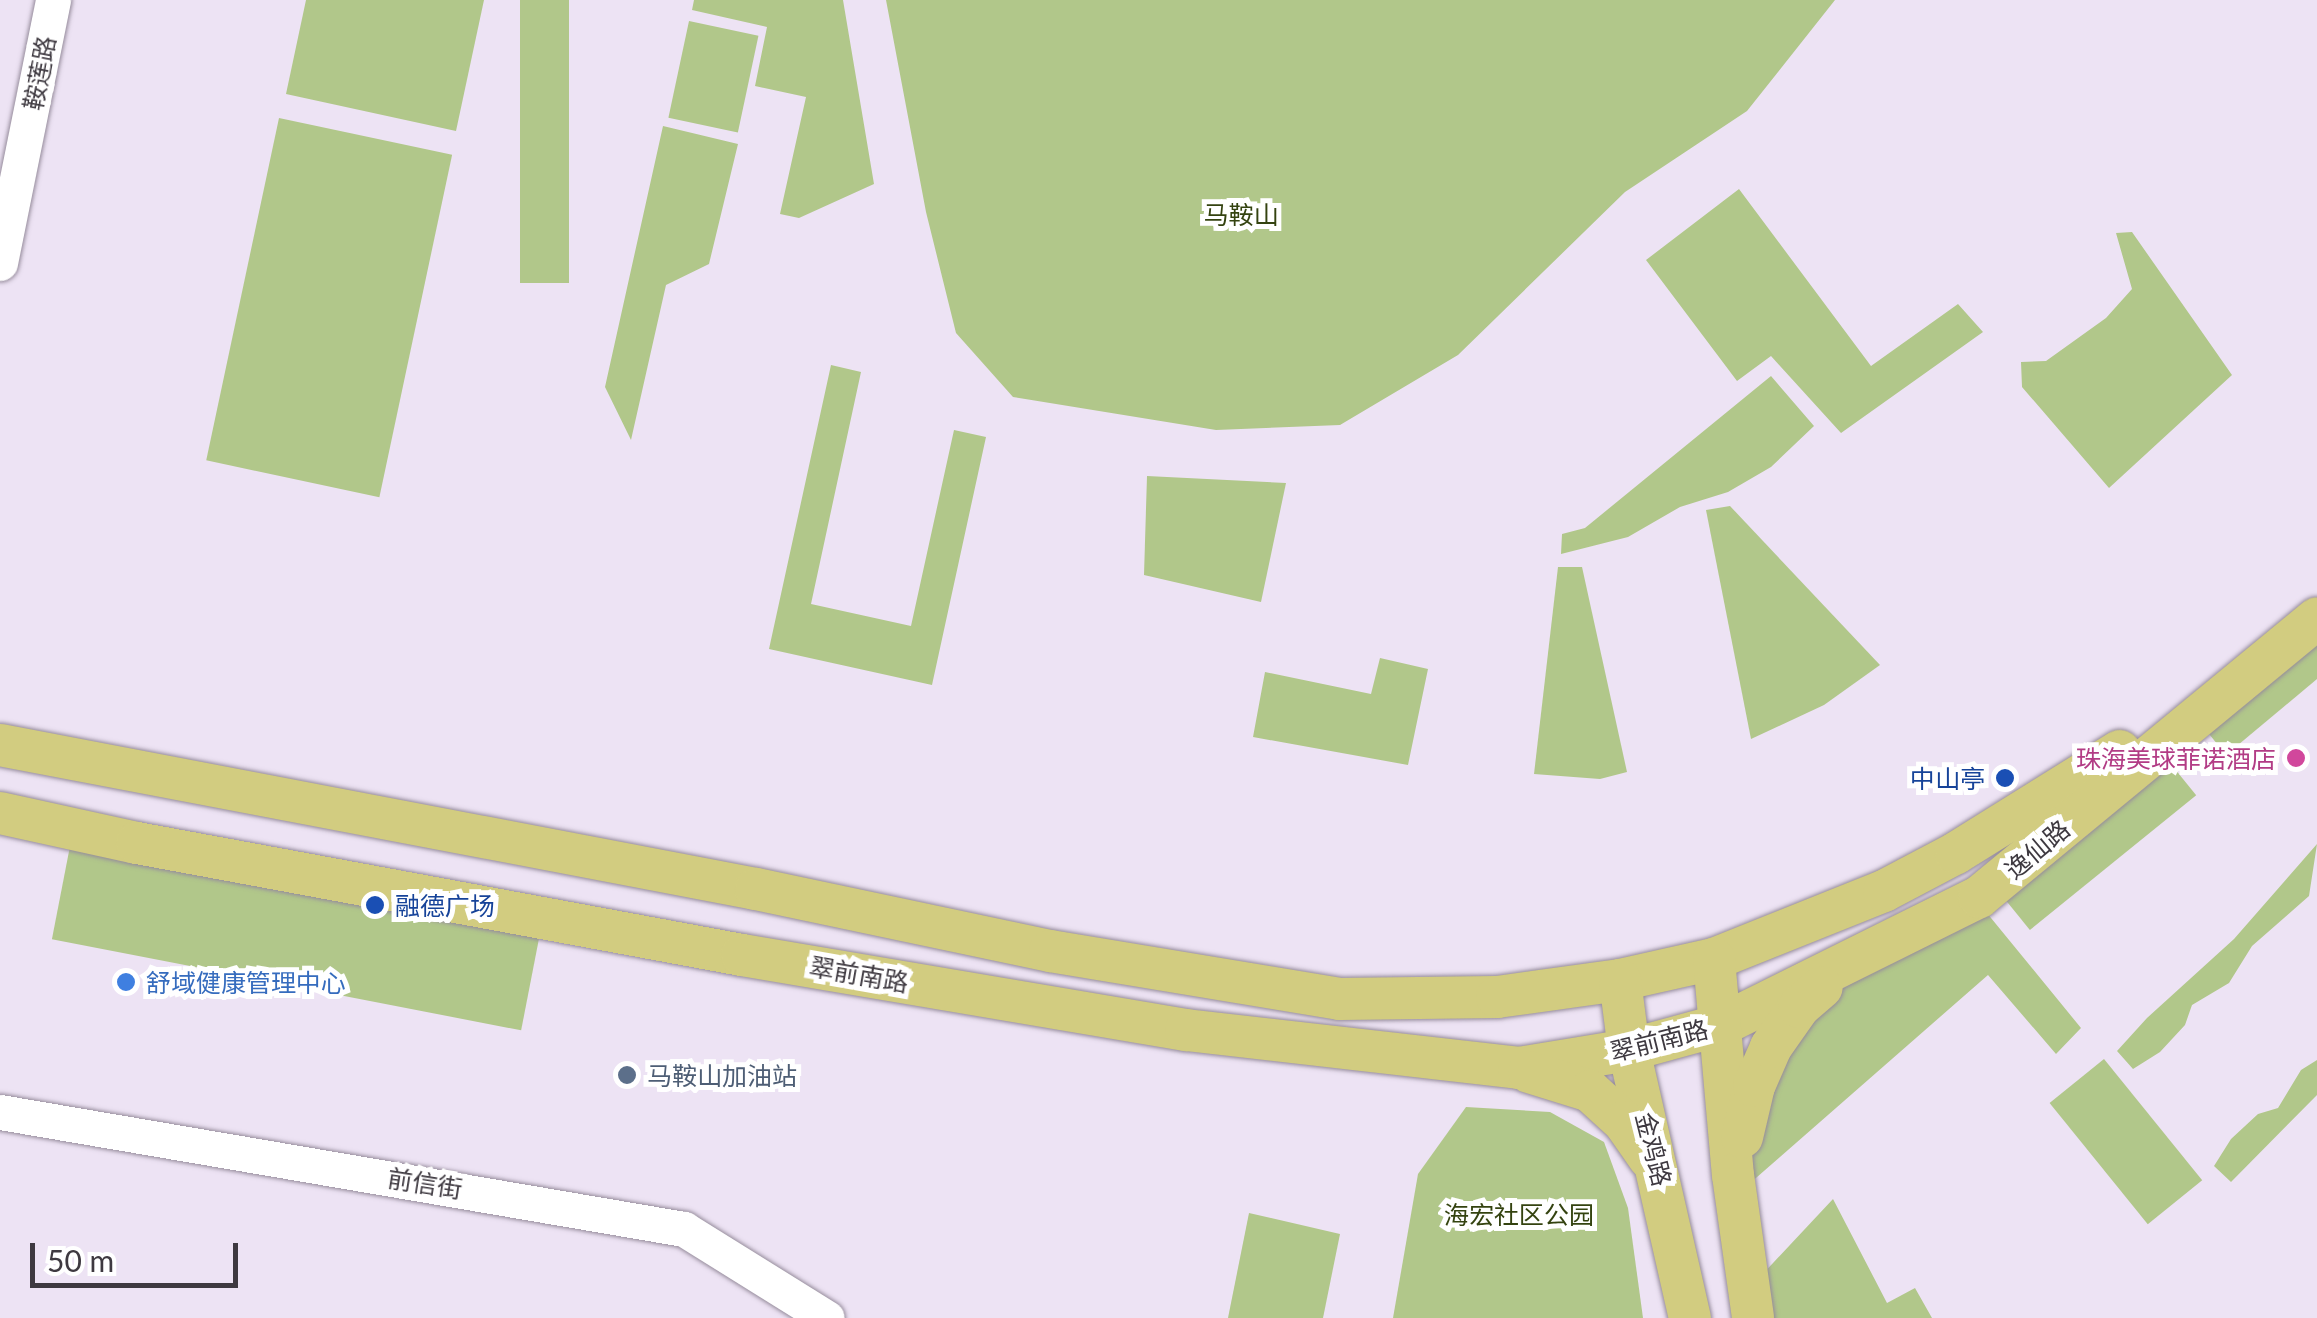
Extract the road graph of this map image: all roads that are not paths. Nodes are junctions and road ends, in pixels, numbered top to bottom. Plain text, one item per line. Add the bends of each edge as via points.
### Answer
1 (53, 0) edge
2 (0, 263) edge
3 (2317, 588) edge
4 (2317, 618) edge
5 (0, 745) edge
6 (0, 813) edge
7 (1714, 959) junction
8 (1844, 967) junction
9 (1620, 980) junction
10 (1721, 1025) junction
11 (1630, 1050) junction
12 (1519, 1068) junction
13 (0, 1112) edge
14 (1734, 1175) junction
15 (1661, 1177) junction
16 (1739, 1217) junction
17 (1673, 1232) junction
18 (827, 1318) edge
19 (1690, 1318) edge
20 (1753, 1318) edge

1 - 2 street, 鞍莲路
3 - 7 main road, 逸仙路 via 2131,744 1956,853 1884,892
4 - 8 main road, 逸仙路 via 1979,897
5 - 9 main road via 1050,950 1340,999 1497,997
6 - 12 main road, 翠前南路 via 742,954 1205,1033
7 - 9 main road
7 - 10 main road
8 - 10 main road, 逸仙路
8 - 14 main road via 1799,1007 1772,1046 1754,1086
9 - 11 main road, 金鸡路
10 - 11 main road, 翠前南路
10 - 14 main road
11 - 12 main road, 翠前南路
11 - 15 main road, 金鸡路
12 - 15 main road via 1590,1091 1624,1122
13 - 18 street, 前信街 via 684,1229
14 - 16 main road
15 - 17 main road, 金鸡路
16 - 17 main road
16 - 20 main road
17 - 19 main road, 金鸡路

